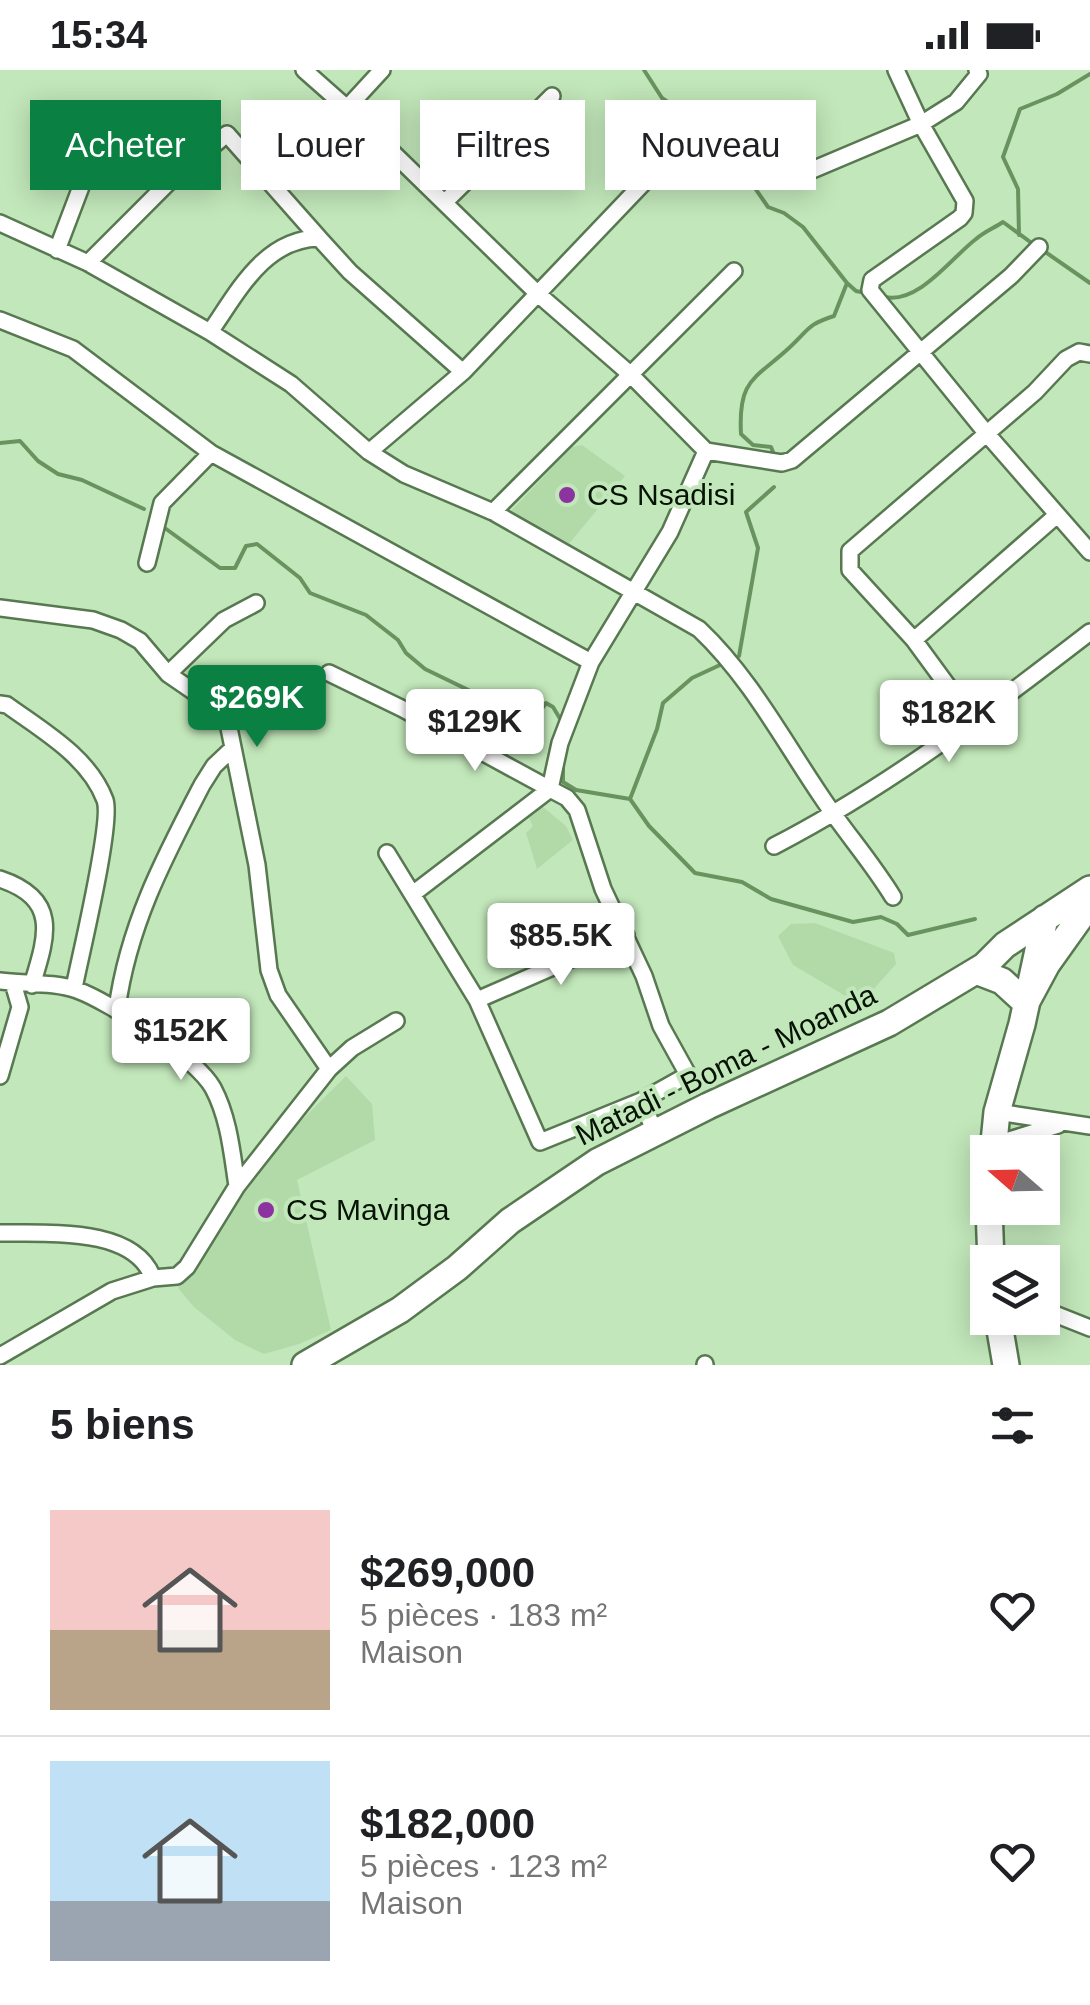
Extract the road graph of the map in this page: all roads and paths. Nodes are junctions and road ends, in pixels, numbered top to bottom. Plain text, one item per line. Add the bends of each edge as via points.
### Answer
1 (304, 70) edge
2 (382, 70) edge
3 (896, 70) edge
4 (978, 70) edge
5 (552, 96) dead end
6 (338, 100) edge
7 (354, 100) edge
8 (921, 124) junction
9 (221, 138) edge
10 (400, 159) edge
11 (816, 168) edge
12 (80, 190) edge
13 (161, 190) edge
14 (638, 190) edge
15 (445, 202) junction
16 (0, 223) edge
17 (318, 238) junction
18 (1038, 247) dead end
19 (58, 250) junction
20 (88, 263) junction
21 (734, 271) dead end
22 (538, 294) junction
23 (0, 320) edge
24 (210, 332) junction
25 (920, 350) junction
26 (1090, 354) edge
27 (462, 372) junction
28 (630, 374) junction
29 (987, 434) junction
30 (369, 452) junction
31 (706, 452) junction
32 (210, 453) junction
33 (494, 512) junction
34 (1057, 515) junction
35 (1090, 552) edge
36 (147, 563) dead end
37 (633, 591) junction
38 (256, 603) dead end
39 (0, 608) edge
40 (1090, 632) edge
41 (914, 640) junction
42 (591, 662) junction
43 (329, 673) dead end
44 (168, 674) junction
45 (0, 704) edge
46 (978, 719) junction
47 (233, 748) junction
48 (550, 789) junction
49 (834, 816) junction
50 (774, 846) dead end
51 (387, 853) dead end
52 (0, 878) edge
53 (414, 894) junction
54 (893, 897) dead end
55 (1088, 903) edge
56 (1043, 930) junction
57 (626, 935) junction
58 (980, 969) junction
59 (7, 982) edge
60 (32, 985) junction
61 (74, 988) junction
62 (477, 1000) junction
63 (1026, 1004) junction
64 (117, 1009) junction
65 (396, 1020) dead end
66 (328, 1069) junction
67 (0, 1076) edge
68 (692, 1082) junction
69 (641, 1101) junction
70 (708, 1106) junction
71 (997, 1112) junction
72 (1062, 1124) junction
73 (1090, 1126) edge
74 (655, 1131) junction
75 (995, 1135) edge
76 (1032, 1135) edge
77 (237, 1186) junction
78 (0, 1233) edge
79 (153, 1278) junction
80 (1060, 1316) edge
81 (1090, 1328) edge
82 (1001, 1335) edge
83 (0, 1356) edge
84 (305, 1365) edge
85 (1006, 1365) edge

1 - 6 street
2 - 7 street
3 - 8 street
4 - 8 street via 956,102
5 - 15 street
8 - 11 street
8 - 25 street via 964,212 869,285
9 - 17 street via 226,134
10 - 15 street
12 - 19 street
13 - 20 street
14 - 22 street
15 - 22 street
16 - 19 street
17 - 24 street via 292,241 263,259
17 - 27 street
18 - 25 street
19 - 20 street
20 - 24 street
21 - 28 street
22 - 27 street
22 - 28 street
23 - 32 street via 74,349
24 - 30 street via 291,384
25 - 29 street
25 - 31 street via 792,460
26 - 29 street via 1066,358
27 - 30 street
28 - 31 street
28 - 33 street
29 - 34 street
29 - 41 street via 850,551 850,570
30 - 33 street via 434,489
31 - 37 street via 670,532
32 - 36 street via 162,503
32 - 42 street
33 - 37 street
34 - 35 street
34 - 41 street
37 - 42 street
37 - 49 street via 723,651
38 - 44 street via 224,620
39 - 44 street via 121,630
40 - 46 street
41 - 46 street
42 - 48 street
43 - 48 street
44 - 47 street via 220,713
45 - 61 street via 81,762 106,802
46 - 49 street
47 - 64 street via 202,784 136,920
47 - 66 street via 269,970
48 - 53 street
48 - 57 street via 577,810
49 - 50 street
49 - 54 street
51 - 53 street
52 - 60 street via 27,891 43,910 44,944
53 - 62 street
55 - 56 highway, Matadi - Boma - Moanda
55 - 63 highway
56 - 58 highway, Matadi - Boma - Moanda via 1005,945
56 - 63 highway
57 - 62 street
57 - 68 street via 661,1026
58 - 63 highway
58 - 70 highway, Matadi - Boma - Moanda via 872,1032
59 - 60 street
59 - 67 street via 20,1008
60 - 61 street
61 - 64 street
62 - 69 street via 540,1142
63 - 71 highway
64 - 77 street via 199,1069 213,1088
65 - 66 street
66 - 77 street
68 - 69 street via 684,1078
68 - 70 street
69 - 74 street
70 - 74 highway, Matadi - Boma - Moanda
71 - 72 street
71 - 75 highway
72 - 73 street
72 - 76 street
74 - 84 highway, Matadi - Boma - Moanda via 510,1221 400,1310
77 - 79 street via 186,1267 177,1276
78 - 79 street via 79,1235 114,1244 146,1260
79 - 83 street via 112,1291
80 - 81 street
82 - 85 highway

